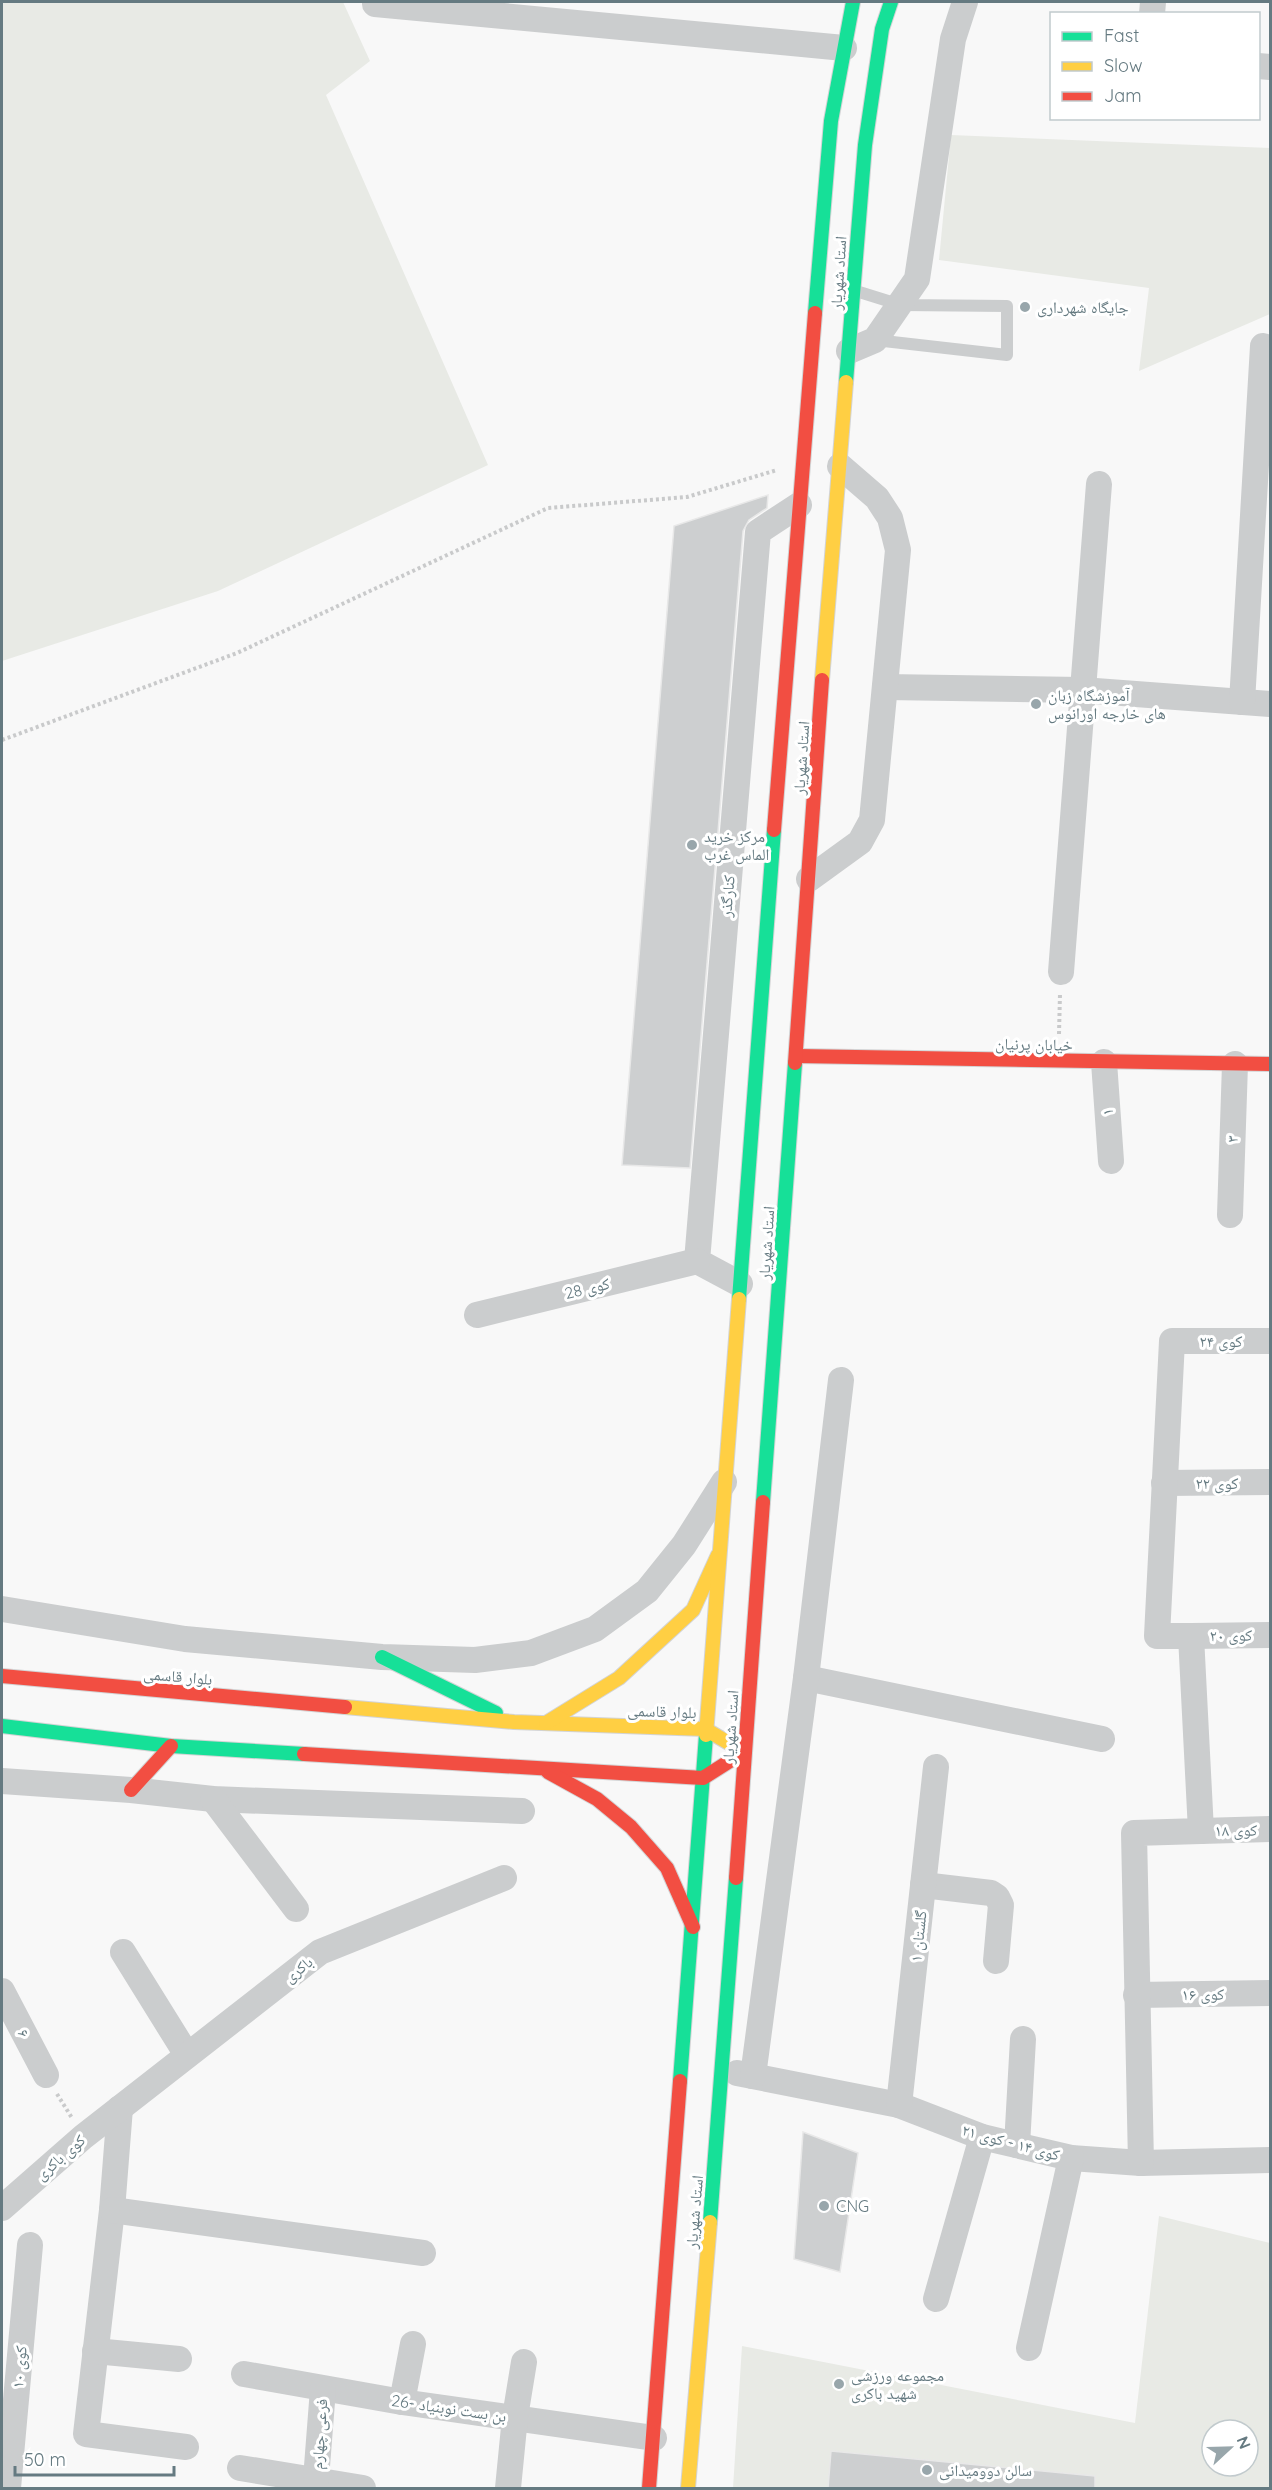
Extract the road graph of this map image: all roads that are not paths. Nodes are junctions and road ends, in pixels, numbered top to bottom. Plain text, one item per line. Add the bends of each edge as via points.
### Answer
1 (853, 2) edge
2 (891, 2) edge
3 (965, 2) edge
4 (375, 4) dead end
5 (538, 10) edge
6 (844, 48) junction
7 (854, 290) junction
8 (901, 305) junction
9 (875, 340) junction
10 (1263, 346) dead end
11 (849, 351) junction
12 (840, 466) junction
13 (1099, 484) dead end
14 (799, 505) junction
15 (795, 552) junction
16 (833, 554) junction
17 (885, 687) junction
18 (1082, 690) junction
19 (1242, 702) junction
20 (1270, 704) edge
21 (809, 879) junction
22 (1061, 972) road end
23 (797, 1056) junction
24 (1104, 1062) junction
25 (1235, 1064) junction
26 (1270, 1065) edge
27 (1111, 1161) dead end
28 (1230, 1215) dead end
29 (697, 1261) junction
30 (741, 1284) junction
31 (477, 1315) dead end
32 (1270, 1341) edge
33 (841, 1380) dead end
34 (725, 1479) junction
35 (1270, 1482) edge
36 (1164, 1483) junction
37 (720, 1550) junction
38 (2, 1609) edge
39 (1270, 1635) edge
40 (1191, 1636) junction
41 (382, 1657) junction
42 (2, 1676) edge
43 (807, 1678) junction
44 (514, 1722) junction
45 (546, 1723) junction
46 (2, 1726) edge
47 (705, 1729) junction
48 (1102, 1739) dead end
49 (171, 1746) junction
50 (745, 1752) junction
51 (936, 1767) dead end
52 (541, 1769) junction
53 (703, 1778) junction
54 (2, 1781) edge
55 (131, 1790) junction
56 (213, 1799) junction
57 (522, 1811) dead end
58 (1270, 1829) edge
59 (1201, 1831) junction
60 (504, 1878) dead end
61 (923, 1885) junction
62 (296, 1909) dead end
63 (693, 1927) junction
64 (123, 1952) dead end
65 (996, 1961) dead end
66 (2, 1990) edge
67 (1270, 1993) edge
68 (1136, 1995) junction
69 (1023, 2039) dead end
70 (187, 2055) junction
71 (722, 2070) junction
72 (46, 2075) road end
73 (753, 2076) junction
74 (899, 2105) junction
75 (120, 2108) junction
76 (982, 2137) junction
77 (1017, 2145) junction
78 (1071, 2158) junction
79 (1270, 2160) edge
80 (1141, 2163) junction
81 (2, 2208) edge
82 (112, 2210) junction
83 (30, 2245) dead end
84 (423, 2253) dead end
85 (936, 2300) dead end
86 (413, 2344) dead end
87 (1029, 2348) dead end
88 (95, 2351) junction
89 (179, 2359) dead end
90 (524, 2362) dead end
91 (244, 2374) dead end
92 (323, 2389) junction
93 (402, 2402) junction
94 (515, 2417) junction
95 (654, 2438) junction
96 (186, 2447) dead end
97 (240, 2468) dead end
98 (315, 2480) junction
99 (8, 2488) edge
100 (363, 2488) edge
101 (508, 2488) edge
102 (650, 2488) edge
103 (688, 2488) edge

1 - 6 main road, استاد شهریار
2 - 7 main road, استاد شهریار via 882,28 865,146
3 - 8 street via 953,39 917,279
4 - 5 street
5 - 6 street
6 - 14 main road, استاد شهریار via 831,122
7 - 8 lane
7 - 11 main road, استاد شهریار
8 - 9 street
8 - 9 lane via 1007,306 1007,355
9 - 11 street
10 - 19 street
11 - 12 main road, استاد شهریار
12 - 16 main road, استاد شهریار
12 - 17 street via 877,498 890,518 898,550
13 - 18 street
14 - 15 main road, استاد شهریار
14 - 29 street, کنارگذر via 758,532
15 - 16 main road
15 - 30 main road, استاد شهریار
16 - 21 main road, استاد شهریار
17 - 18 street
17 - 21 street via 873,820 860,842
18 - 19 street
18 - 22 street
19 - 20 street
21 - 23 main road, استاد شهریار
23 - 24 main road, خیابان پرنیان
23 - 50 main road, استاد شهریار
24 - 25 main road, خیابان پرنیان
24 - 27 street, ۱
25 - 26 main road, خیابان پرنیان
25 - 28 street, ۳
29 - 30 street
29 - 31 street, کوی 28
30 - 34 main road, استاد شهریار
32 - 36 street, کوی ۲۴ via 1172,1341
33 - 43 street
34 - 37 main road, استاد شهریار
34 - 41 street via 684,1545 647,1591 595,1629 531,1653 475,1660
35 - 36 street, کوی ۲۲
36 - 40 street, کوی ۲۰ via 1157,1636
37 - 45 main road via 693,1610 618,1678
37 - 47 main road, استاد شهریار
38 - 41 street via 185,1639
39 - 40 street, کوی ۲۰
40 - 59 street
41 - 44 main road
42 - 44 main road, بلوار قاسمی
43 - 48 street
43 - 73 street
44 - 45 main road, بلوار قاسمی
45 - 47 main road, بلوار قاسمی
46 - 49 main road
47 - 50 main road, بلوار قاسمی
47 - 53 main road, استاد شهریار
49 - 52 main road
49 - 55 main road
50 - 53 main road
50 - 71 main road, استاد شهریار
51 - 61 street, ۱ گلستان
52 - 53 main road
52 - 63 main road via 597,1799 631,1827 667,1868
53 - 63 main road, استاد شهریار
54 - 55 street
55 - 56 street
56 - 57 street
56 - 62 street
58 - 59 street, کوی ۱۸
59 - 68 street, کوی ۱۸ via 1134,1833
60 - 70 street, باکری via 320,1952
61 - 65 street via 997,1897 1000,1905
61 - 74 street, ۱ گلستان
63 - 95 main road, استاد شهریار
64 - 70 street
66 - 72 street, ۶
67 - 68 street, کوی ۱۶
68 - 80 street
69 - 77 street
70 - 75 street, باکری
71 - 73 street, کوی ۱۴ - کوی ۲۱
71 - 103 main road, استاد شهریار
73 - 74 street, کوی ۱۴ - کوی ۲۱
74 - 76 street, کوی ۱۴ - کوی ۲۱
75 - 81 street, کوی باکری
75 - 82 street
76 - 77 street, کوی ۱۴ - کوی ۲۱
76 - 85 street
77 - 78 street, کوی ۱۴ - کوی ۲۱
78 - 80 street, کوی ۱۴ - کوی ۲۱
78 - 87 street
79 - 80 street, کوی ۱۴ - کوی ۲۱
82 - 84 street
82 - 88 street
83 - 99 street, کوی ۱۰
86 - 93 street
88 - 89 street
88 - 96 street via 86,2434
90 - 94 street
91 - 92 street, 26- بن بست نوبنیاد
92 - 93 street, 26- بن بست نوبنیاد
92 - 98 street, فرعی چهارم
93 - 94 street, 26- بن بست نوبنیاد
94 - 95 street, 26- بن بست نوبنیاد
94 - 101 street
95 - 102 main road, استاد شهریار
97 - 98 street
98 - 100 street

